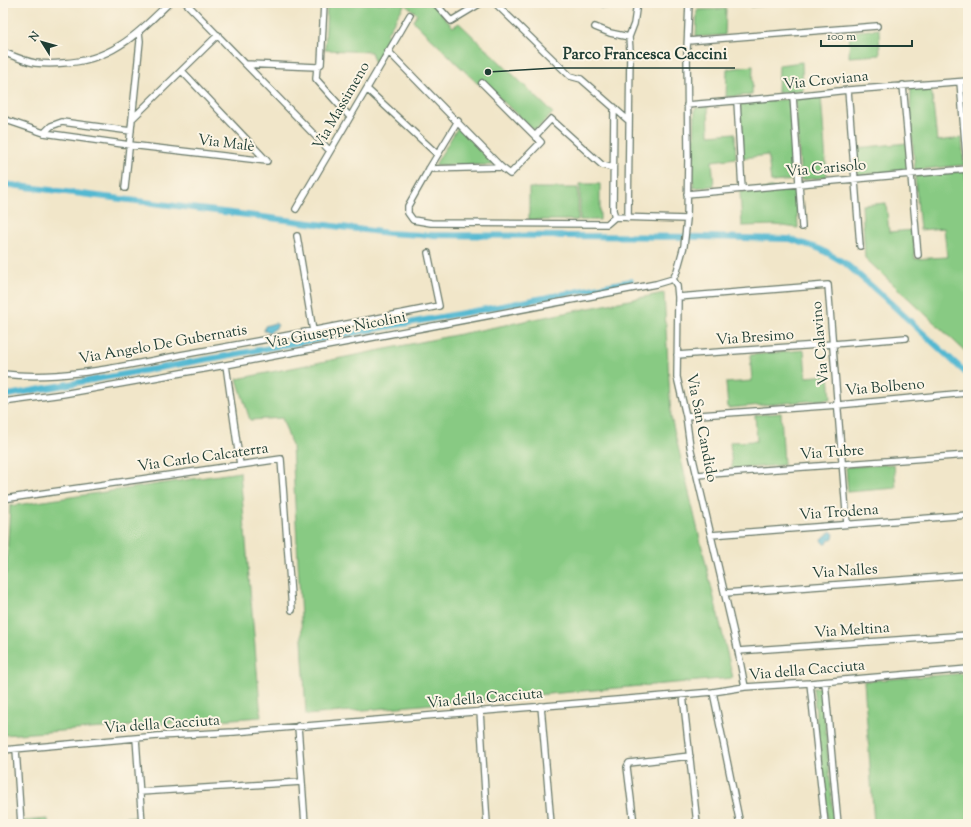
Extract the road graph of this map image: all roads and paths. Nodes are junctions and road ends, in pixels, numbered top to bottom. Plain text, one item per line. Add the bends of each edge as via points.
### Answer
1 (169, 3) edge
2 (186, 3) edge
3 (324, 3) edge
4 (435, 3) edge
5 (481, 3) edge
6 (495, 3) edge
7 (637, 3) edge
8 (689, 3) edge
9 (410, 15) dead end
10 (877, 26) dead end
11 (595, 27) dead end
12 (139, 32) junction
13 (218, 35) junction
14 (629, 38) junction
15 (688, 41) junction
16 (388, 51) junction
17 (3, 52) edge
18 (246, 64) junction
19 (317, 66) junction
20 (182, 71) junction
21 (968, 81) edge
22 (960, 82) junction
23 (482, 83) dead end
24 (903, 85) junction
25 (367, 89) junction
26 (848, 90) junction
27 (793, 96) junction
28 (737, 101) junction
29 (687, 105) junction
30 (614, 107) junction
31 (350, 117) junction
32 (3, 119) edge
33 (132, 120) junction
34 (458, 121) junction
35 (629, 121) junction
36 (131, 131) junction
37 (44, 134) junction
38 (536, 135) junction
39 (130, 145) junction
40 (330, 151) junction
41 (437, 154) junction
42 (501, 167) junction
43 (429, 168) junction
44 (613, 168) junction
45 (967, 169) edge
46 (911, 174) junction
47 (968, 178) edge
48 (855, 179) junction
49 (799, 184) junction
50 (125, 188) dead end
51 (742, 189) junction
52 (687, 194) junction
53 (296, 209) dead end
54 (615, 217) junction
55 (628, 218) junction
56 (687, 219) junction
57 (802, 227) dead end
58 (297, 236) dead end
59 (860, 246) dead end
60 (428, 253) dead end
61 (918, 255) dead end
62 (673, 278) junction
63 (678, 297) junction
64 (313, 331) junction
65 (906, 338) dead end
66 (833, 344) junction
67 (677, 355) junction
68 (226, 365) junction
69 (3, 374) edge
70 (966, 393) dead end
71 (3, 402) edge
72 (838, 405) junction
73 (686, 416) junction
74 (968, 455) edge
75 (843, 464) junction
76 (240, 465) junction
77 (697, 475) junction
78 (3, 498) edge
79 (968, 515) edge
80 (847, 524) junction
81 (711, 535) junction
82 (968, 575) edge
83 (725, 593) junction
84 (292, 610) dead end
85 (968, 635) edge
86 (738, 651) junction
87 (968, 669) edge
88 (824, 682) junction
89 (810, 683) junction
90 (746, 687) junction
91 (713, 692) junction
92 (683, 694) junction
93 (541, 706) junction
94 (480, 711) junction
95 (298, 726) junction
96 (136, 738) junction
97 (16, 749) junction
98 (3, 750) edge
99 (690, 756) junction
100 (302, 782) junction
101 (140, 792) junction
102 (21, 824) edge
103 (142, 824) edge
104 (305, 824) edge
105 (487, 824) edge
106 (551, 824) edge
107 (634, 824) edge
108 (697, 824) edge
109 (740, 824) edge
110 (825, 824) edge
111 (838, 824) edge

1 - 12 street
2 - 13 street
3 - 19 street via 321,64
4 - 5 street via 451,21
6 - 30 street via 570,76 581,80
7 - 14 street
8 - 15 street
9 - 16 street, Via Massimeno
10 - 15 street
11 - 14 street via 610,34
12 - 17 street via 99,57 75,63 35,63
12 - 33 street
13 - 18 street
13 - 20 street
14 - 35 street
15 - 29 street
16 - 25 street, Via Massimeno
16 - 34 street
18 - 19 street
18 - 40 street
19 - 31 street via 316,79
20 - 33 street
20 - 39 street, Via Malè via 267,161
21 - 22 street, Via Croviana
22 - 24 street, Via Croviana
22 - 45 street
23 - 38 street
24 - 26 street, Via Croviana
24 - 46 street
25 - 31 street, Via Massimeno
25 - 41 street
26 - 27 street, Via Croviana
26 - 48 street
27 - 28 street, Via Croviana
27 - 49 street
28 - 29 street, Via Croviana
28 - 51 street
29 - 52 street
30 - 35 street
30 - 44 street
31 - 40 street, Via Massimeno
32 - 37 street
33 - 36 street
34 - 41 street
34 - 42 street
35 - 55 street
36 - 37 street via 62,122 51,126
36 - 39 street
37 - 39 street
38 - 42 street via 541,142 510,174
38 - 44 street via 551,119 602,165
39 - 50 street
40 - 53 street, Via Massimeno
41 - 43 street
42 - 43 street
43 - 54 street via 408,206 409,215 413,220 438,223 607,224
44 - 54 street
45 - 46 street, Via Carisolo
45 - 47 street
46 - 48 street, Via Carisolo
46 - 61 street
48 - 49 street, Via Carisolo
48 - 59 street
49 - 51 street, Via Carisolo
49 - 57 street
51 - 52 street, Via Carisolo
52 - 56 street
54 - 55 street
55 - 56 street
56 - 62 street via 684,246
58 - 64 street
60 - 64 street, Via Angelo De Gubernatis via 439,306
62 - 63 street, Via San Candido
62 - 68 street, Via Giuseppe Nicolini via 656,284
63 - 66 street, Via Calavino via 828,285
63 - 67 street, Via San Candido
64 - 69 street, Via Angelo De Gubernatis via 62,375
65 - 66 street, Via Bresimo
66 - 67 street, Via Bresimo
66 - 72 street, Via Calavino
67 - 73 street, Via San Candido via 677,377
68 - 71 street, Via Giuseppe Nicolini
68 - 76 street
70 - 72 street, Via Bolbeno
72 - 73 street, Via Bolbeno
72 - 75 street, Via Calavino
73 - 77 street, Via San Candido
74 - 75 street, Via Tubre
75 - 77 street, Via Tubre
75 - 80 street, Via Calavino
76 - 78 street, Via Carlo Calcaterra
76 - 84 street, Via Carlo Calcaterra via 281,460
77 - 81 street, Via San Candido
79 - 80 street, Via Trodena
80 - 81 street, Via Trodena
81 - 83 street, Via San Candido
82 - 83 street, Via Nalles
83 - 86 street, Via San Candido
85 - 86 street, Via Meltina
86 - 90 street, Via San Candido
87 - 88 street, Via della Cacciuta
88 - 89 street, Via della Cacciuta
88 - 111 street
89 - 90 street, Via della Cacciuta
89 - 110 street
90 - 91 street, Via della Cacciuta
91 - 92 street, Via della Cacciuta
91 - 109 street
92 - 93 street, Via della Cacciuta
92 - 99 street
93 - 94 street, Via della Cacciuta
93 - 106 street
94 - 95 street, Via della Cacciuta
94 - 105 street
95 - 96 street, Via della Cacciuta
95 - 100 street
96 - 97 street, Via della Cacciuta
96 - 101 street
97 - 98 street, Via della Cacciuta
97 - 102 street
99 - 107 street via 629,763 627,767
99 - 108 street
100 - 101 street
100 - 104 street
101 - 103 street

